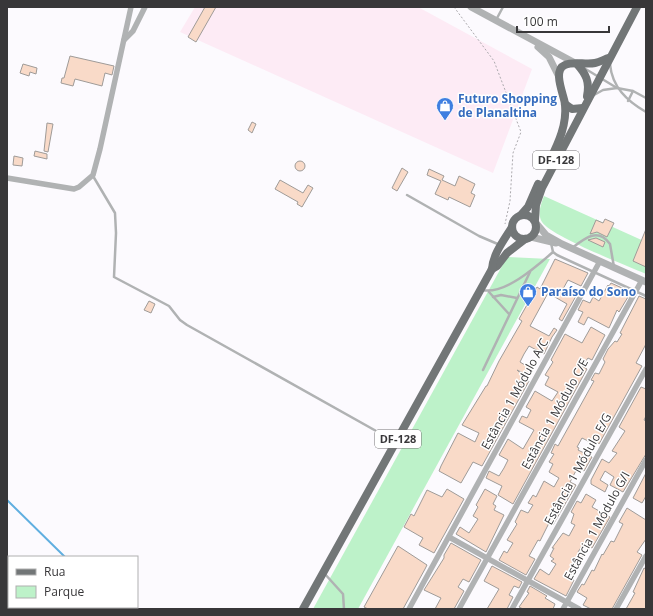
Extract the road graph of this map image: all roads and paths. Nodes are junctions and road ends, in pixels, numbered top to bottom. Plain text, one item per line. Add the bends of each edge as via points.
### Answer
1 (131, 7) edge
2 (146, 7) edge
3 (454, 7) edge
4 (471, 7) edge
5 (503, 7) edge
6 (636, 7) edge
7 (496, 21) junction
8 (124, 40) junction
9 (531, 40) junction
10 (609, 58) junction
11 (577, 64) junction
12 (558, 75) junction
13 (598, 77) junction
14 (617, 88) junction
15 (633, 91) junction
16 (646, 98) edge
17 (628, 101) junction
18 (565, 104) junction
19 (584, 106) junction
20 (646, 112) edge
21 (93, 175) junction
22 (7, 178) edge
23 (14, 180) junction
24 (7, 182) edge
25 (407, 195) dead end
26 (521, 215) junction
27 (535, 222) junction
28 (508, 227) junction
29 (528, 238) junction
30 (551, 243) junction
31 (562, 244) junction
32 (500, 246) junction
33 (571, 249) junction
34 (553, 252) junction
35 (600, 261) junction
36 (614, 267) junction
37 (492, 269) junction
38 (530, 272) junction
39 (594, 272) junction
40 (644, 281) edge
41 (484, 291) junction
42 (636, 291) junction
43 (646, 296) edge
44 (493, 297) junction
45 (517, 298) junction
46 (509, 314) junction
47 (646, 369) edge
48 (483, 370) dead end
49 (396, 442) junction
50 (646, 460) edge
51 (449, 537) junction
52 (646, 556) edge
53 (487, 558) junction
54 (324, 573) junction
55 (529, 580) junction
56 (567, 602) junction
57 (303, 609) edge
58 (344, 609) edge
59 (409, 609) edge
60 (459, 609) edge
61 (512, 609) edge
62 (563, 609) edge
63 (579, 609) edge
64 (616, 609) edge

1 - 8 street
2 - 8 street via 133,31
3 - 28 path via 494,61 521,132 514,152
4 - 7 street
5 - 7 lane
6 - 10 main road, DF-128 / DF-128
7 - 9 street
8 - 21 street
9 - 11 street
9 - 12 street via 549,56
10 - 11 main road via 596,63
10 - 13 main road, DF-128 / DF-128
10 - 14 lane
11 - 12 main road via 563,65
11 - 13 lane
11 - 19 main road via 588,81
12 - 18 main road, DF-128
13 - 14 lane
13 - 19 main road, DF-128 / DF-128
14 - 15 lane
14 - 17 lane
14 - 19 lane via 603,90 591,96
15 - 16 lane
15 - 17 lane
17 - 20 lane
18 - 19 main road via 572,109
18 - 26 main road, DF-128 / DF-128 via 563,129 558,144 528,206
19 - 27 main road, DF-128 / DF-128 via 542,188 536,205
21 - 23 street via 74,189
21 - 49 lane via 115,212 114,277 169,306 187,325
22 - 23 street
23 - 24 street
25 - 32 lane
26 - 27 main road via 530,216
26 - 28 main road, DF-128
27 - 29 main road, DF-128 via 535,232
27 - 31 street via 546,235
28 - 29 main road via 516,236
28 - 32 main road, DF-128 / DF-128
29 - 30 street
29 - 37 main road, DF-128 / DF-128 via 506,254
30 - 31 street
30 - 34 lane
31 - 33 street
32 - 37 main road, DF-128 / DF-128
33 - 35 street
33 - 36 lane via 592,234 601,236 610,244
34 - 38 lane
34 - 39 lane
35 - 36 street
35 - 39 street, Estância 1 Módulo A/C
36 - 40 street
37 - 41 main road, DF-128 / DF-128
38 - 41 lane via 506,286
38 - 45 lane
39 - 42 lane
39 - 51 street, Estância 1 Módulo A/C
40 - 42 street, Estância 1 Módulo C/E
41 - 44 lane
41 - 49 main road, DF-128 / DF-128
42 - 43 lane
42 - 53 street, Estância 1 Módulo C/E
44 - 45 lane via 501,295
44 - 46 lane
45 - 46 lane
46 - 48 lane
47 - 55 street, Estância 1 Módulo E/G
49 - 54 main road, DF-128 / DF-128
50 - 56 street, Estância 1 Módulo G/I
51 - 53 street
51 - 59 street, Estância 1 Módulo A/C
52 - 64 street
53 - 55 street
53 - 60 street, Estância 1 Módulo C/E
54 - 57 main road, DF-128 / DF-128
54 - 58 lane via 343,594
55 - 56 street
55 - 61 street, Estância 1 Módulo E/G
56 - 62 street, Estância 1 Módulo G/I
56 - 63 street

